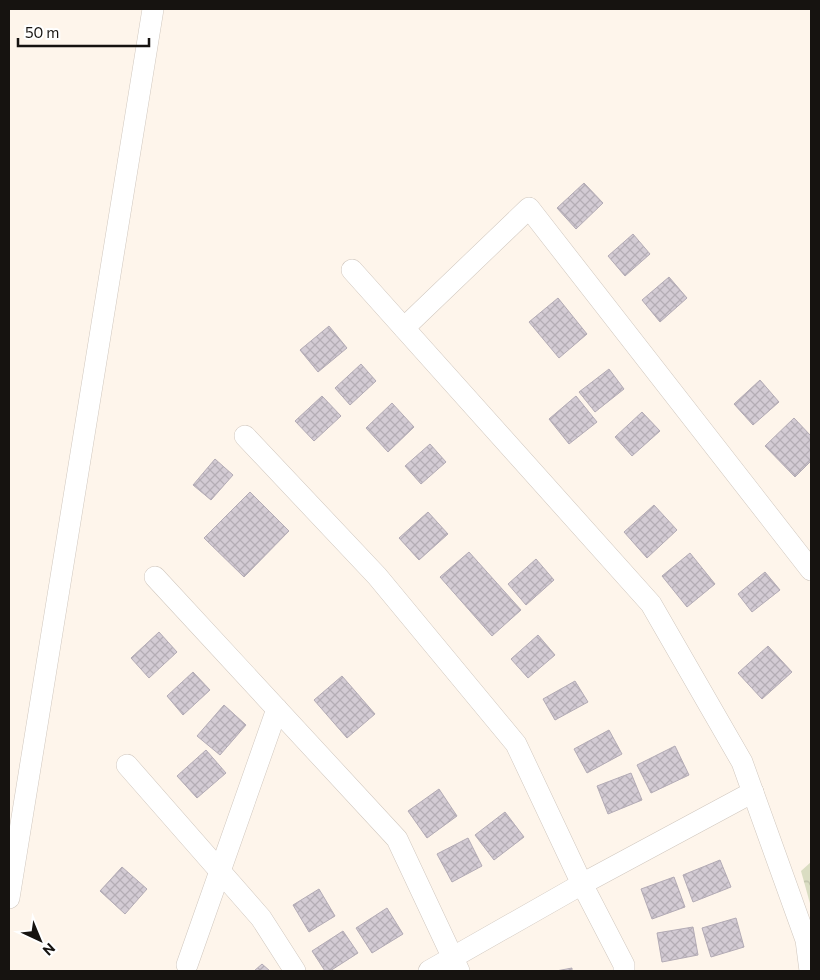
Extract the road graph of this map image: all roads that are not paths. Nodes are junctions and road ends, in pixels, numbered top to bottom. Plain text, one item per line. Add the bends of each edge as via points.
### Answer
1 (153, 9) edge
2 (352, 270) dead end
3 (404, 328) junction
4 (245, 436) dead end
5 (811, 570) edge
6 (155, 578) dead end
7 (277, 709) junction
8 (127, 765) dead end
9 (753, 792) junction
10 (220, 870) junction
11 (582, 884) junction
12 (9, 898) edge
13 (187, 965) dead end
14 (456, 965) edge
15 (295, 971) edge
16 (429, 971) edge
17 (624, 971) edge
18 (810, 971) edge

1 - 12 street
2 - 3 street
3 - 5 street via 529,208
3 - 9 street via 651,604 742,762
4 - 11 street via 377,576 516,744
6 - 7 street
7 - 10 street
7 - 14 street via 396,839
8 - 10 street
9 - 11 street
9 - 18 street via 806,940
10 - 13 street
10 - 15 street via 261,918
11 - 14 street
11 - 17 street via 624,965
14 - 16 street

